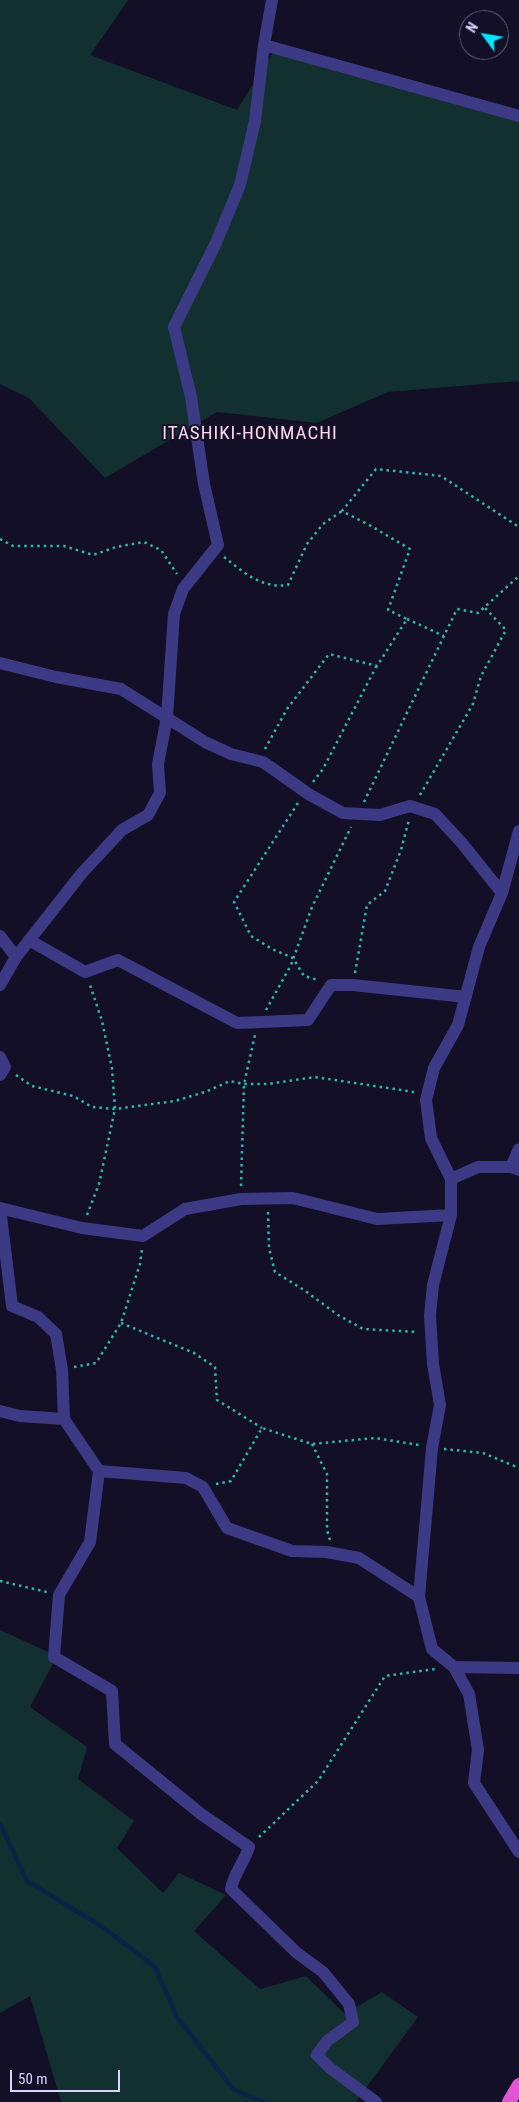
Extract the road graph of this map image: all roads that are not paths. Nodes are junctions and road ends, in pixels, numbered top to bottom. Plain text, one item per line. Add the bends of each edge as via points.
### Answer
1 (272, 0) edge
2 (264, 45) junction
3 (519, 116) edge
4 (0, 663) edge
5 (167, 717) junction
6 (519, 831) edge
7 (502, 893) junction
8 (0, 936) edge
9 (29, 940) junction
10 (16, 957) junction
11 (0, 985) edge
12 (466, 998) junction
13 (519, 1149) edge
14 (515, 1168) edge
15 (451, 1179) junction
16 (451, 1215) junction
17 (0, 1411) edge
18 (64, 1419) junction
19 (98, 1471) junction
20 (419, 1597) junction
21 (454, 1667) junction
22 (519, 1668) edge
23 (519, 1852) edge
24 (519, 2085) edge
25 (376, 2102) edge
26 (509, 2102) edge

1 - 2 street
2 - 3 street
2 - 5 street via 255,120 240,185 174,327 191,397 204,484 218,545 185,586 174,614
4 - 5 street via 121,689
5 - 7 street via 205,742 231,754 261,761 305,792 343,813 380,815 410,806 435,814
5 - 9 street via 158,764 160,793 148,815 122,830 82,873
6 - 7 street
7 - 12 street via 479,947
8 - 10 street
9 - 10 street
9 - 12 street via 85,972 118,960 237,1023 308,1020 331,985 353,984
10 - 11 street
12 - 15 street via 458,1025 434,1068 426,1100 431,1138
13 - 14 street
14 - 15 street via 478,1167
15 - 16 street
16 - 18 street via 377,1219 293,1198 241,1199 185,1209 143,1236 82,1228 0,1208 12,1306 38,1317 56,1334 62,1370
16 - 20 street via 433,1284 430,1315 440,1405 432,1448
17 - 18 street
18 - 19 street
19 - 20 street via 186,1478 203,1487 227,1528 292,1551 359,1558
19 - 25 street via 90,1542 59,1595 54,1657 112,1691 115,1744 201,1814 249,1847 230,1889 297,1953 323,1972 349,2004 353,2022 327,2041 317,2055
20 - 21 street via 432,1649
21 - 22 street
21 - 23 street via 469,1694 475,1725 478,1750 474,1782
24 - 26 highway

